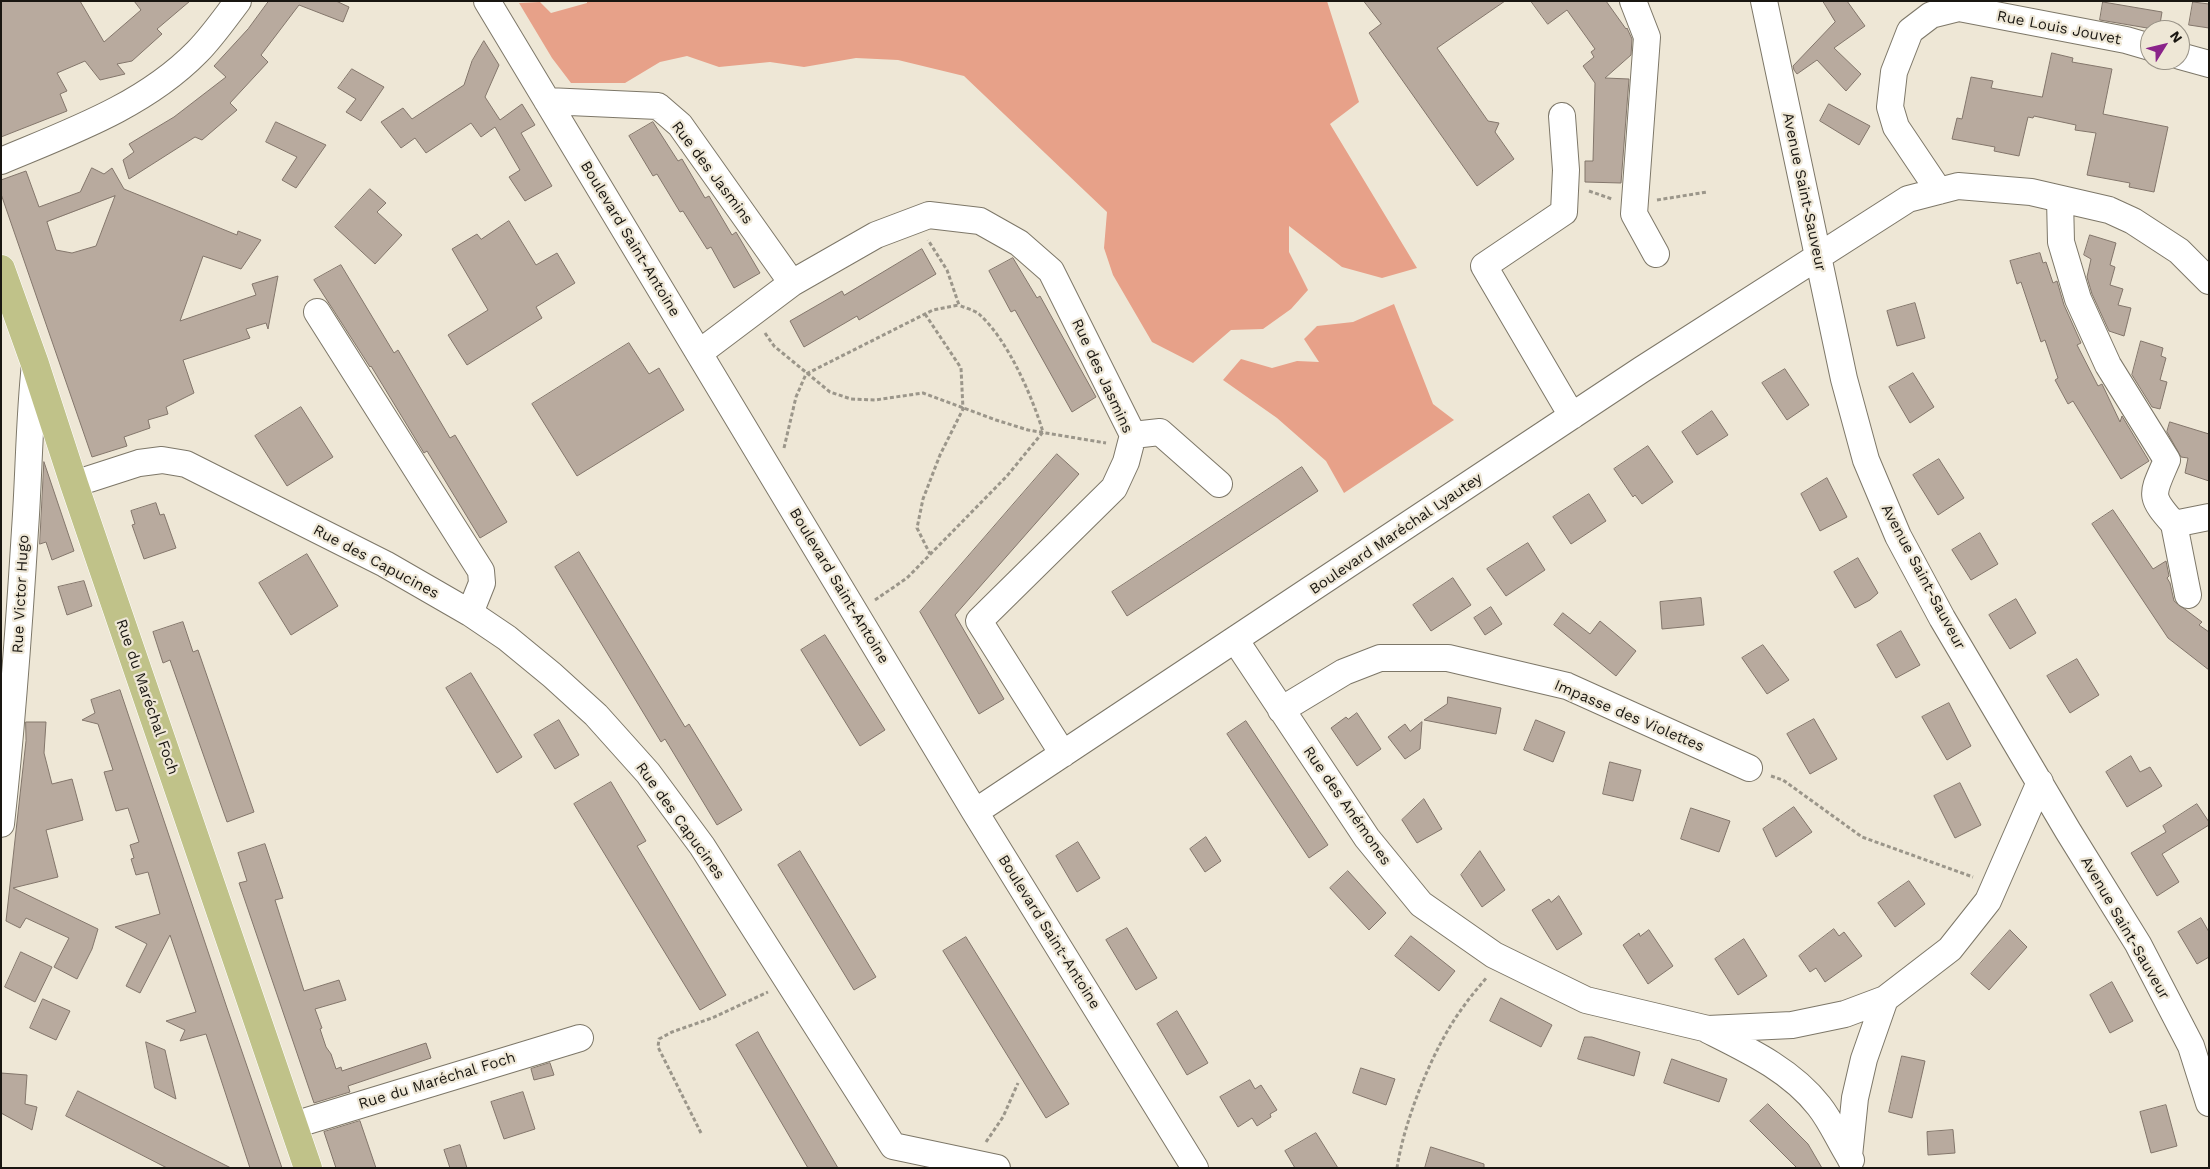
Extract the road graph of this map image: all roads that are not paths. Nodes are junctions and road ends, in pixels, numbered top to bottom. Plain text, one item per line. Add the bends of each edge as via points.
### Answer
1 (238, 1) edge
2 (487, 1) edge
3 (1634, 1) edge
4 (1764, 1) edge
5 (2140, 44) edge
6 (2190, 59) edge
7 (2209, 64) edge
8 (548, 101) junction
9 (1562, 116) dead end
10 (1, 161) edge
11 (1939, 191) junction
12 (2060, 199) junction
13 (1656, 254) dead end
14 (1817, 257) junction
15 (1, 269) edge
16 (2209, 281) edge
17 (792, 284) junction
18 (317, 312) dead end
19 (699, 353) junction
20 (36, 364) junction
21 (1572, 416) junction
22 (1133, 435) junction
23 (74, 484) junction
24 (1219, 484) dead end
25 (2209, 517) edge
26 (2174, 524) junction
27 (2188, 595) dead end
28 (470, 613) junction
29 (1236, 641) junction
30 (1281, 710) junction
31 (6, 724) edge
32 (1063, 754) junction
33 (1749, 768) road end
34 (2040, 782) junction
35 (976, 812) junction
36 (1, 824) edge
37 (1885, 999) junction
38 (1708, 1029) junction
39 (580, 1038) dead end
40 (2209, 1103) edge
41 (294, 1125) junction
42 (893, 1157) edge
43 (1852, 1162) edge
44 (985, 1165) edge
45 (308, 1168) edge
46 (1195, 1168) edge

1 - 10 street via 198,52 164,82 105,116
2 - 8 street, Boulevard Saint-Antoine
3 - 13 street via 1647,36 1634,214
4 - 14 street, Avenue Saint-Sauveur
5 - 11 street, Rue Louis Jouvet via 1959,8 1931,15 1910,30 1894,72 1890,107 1896,128
6 - 7 street
8 - 17 street, Rue des Jasmins via 658,106 680,125
8 - 19 street, Boulevard Saint-Antoine
9 - 21 street via 1566,170 1564,212 1484,266
11 - 12 street, Boulevard Maréchal Lyautey via 1958,186 2030,192
11 - 14 street, Boulevard Maréchal Lyautey via 1908,199
12 - 16 street, Boulevard Maréchal Lyautey via 2109,210 2133,221 2179,251
12 - 26 street via 2061,242 2078,299 2108,366 2167,460 2155,488 2156,504
14 - 21 street, Boulevard Maréchal Lyautey
14 - 34 street, Avenue Saint-Sauveur via 1844,379 1870,469 1898,536 1942,618
15 - 20 main road, Rue du Maréchal Foch
17 - 19 street, Rue des Jasmins
17 - 22 street, Rue des Jasmins via 876,235 929,215 980,221 1019,243 1051,271
18 - 28 street via 481,571 482,583
19 - 35 street, Boulevard Saint-Antoine
20 - 23 main road, Rue du Maréchal Foch
20 - 31 street, Rue Victor Hugo via 30,403 28,493
21 - 29 street, Boulevard Maréchal Lyautey
22 - 24 street via 1160,432
22 - 32 street, Rue des Jasmins via 1126,462 1114,488 979,621
23 - 28 street, Rue des Capucines via 139,463 162,460 186,464 385,564
23 - 41 main road, Rue du Maréchal Foch
25 - 26 street
26 - 27 street
28 - 42 street, Rue des Capucines via 552,675 596,715 648,773 702,846
29 - 30 street, Rue des Anémones
29 - 32 street, Boulevard Maréchal Lyautey
30 - 33 street, Impasse des Violettes via 1344,672 1380,658 1448,658 1567,686
30 - 38 street, Rue des Anémones via 1366,838 1421,904 1502,959 1586,1000
31 - 36 street, Rue Victor Hugo
32 - 35 street, Boulevard Maréchal Lyautey
34 - 37 street, Rue des Anémones via 1988,902 1950,949
34 - 40 street, Avenue Saint-Sauveur via 2138,944 2190,1046
35 - 46 street, Boulevard Saint-Antoine
37 - 38 street, Rue des Anémones via 1845,1014 1792,1025
37 - 43 street, Rue des Anémones via 1864,1059 1855,1098
38 - 43 street, Rue des Anémones via 1762,1056 1793,1080 1819,1106
39 - 41 street, Rue du Maréchal Foch
41 - 45 main road, Rue du Maréchal Foch
42 - 44 street, Rue des Capucines

